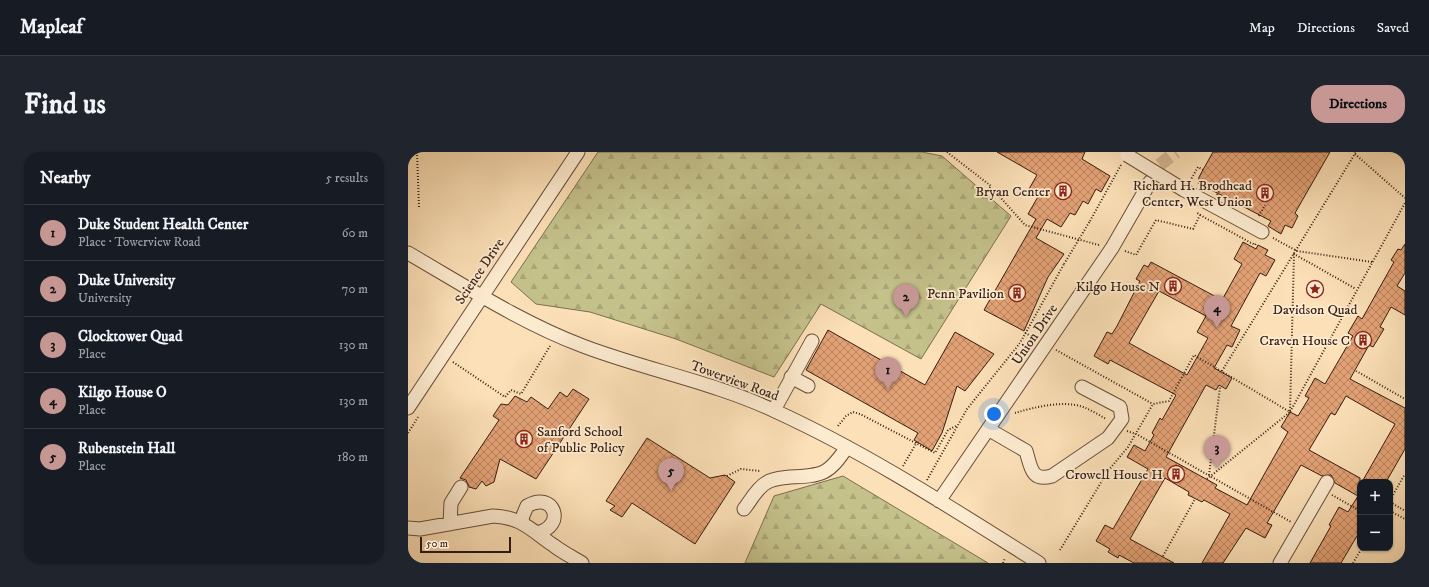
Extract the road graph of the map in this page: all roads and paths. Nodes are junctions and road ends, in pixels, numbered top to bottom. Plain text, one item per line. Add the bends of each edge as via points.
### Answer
1 (417, 152) edge
2 (578, 152) edge
3 (947, 152) edge
4 (1355, 153) edge
5 (1127, 155) joint
6 (1204, 170) dead end
7 (1150, 182) tunnel mouth
8 (1184, 190) junction
9 (1405, 198) edge
10 (1405, 203) edge
11 (419, 208) dead end
12 (1194, 211) dead end
13 (1200, 215) junction
14 (1262, 232) joint
15 (1255, 245) dead end
16 (1112, 248) junction
17 (1296, 250) junction
18 (408, 253) edge
19 (1294, 254) junction
20 (1372, 262) junction
21 (1356, 289) junction
22 (482, 296) junction
23 (1025, 333) junction
24 (557, 336) junction
25 (812, 341) dead end
26 (1046, 344) junction
27 (453, 362) dead end
28 (1356, 371) dead end
29 (1222, 372) junction
30 (791, 377) junction
31 (808, 386) dead end
32 (1082, 387) dead end
33 (1220, 387) dead end
34 (1405, 399) edge
35 (1154, 404) junction
36 (408, 408) edge
37 (774, 410) junction
38 (1290, 412) junction
39 (1010, 414) dead end
40 (838, 426) dead end
41 (956, 426) junction
42 (1118, 426) junction
43 (988, 429) junction
44 (1136, 434) junction
45 (917, 442) dead end
46 (847, 448) junction
47 (903, 466) dead end
48 (1405, 474) edge
49 (927, 480) dead end
50 (1325, 486) joint
51 (461, 487) dead end
52 (1393, 496) edge
53 (1195, 499) dead end
54 (939, 501) junction
55 (1393, 503) edge
56 (744, 509) dead end
57 (1357, 509) edge
58 (1405, 511) edge
59 (1393, 513) edge
60 (1405, 519) edge
61 (523, 523) junction
62 (450, 524) junction
63 (1301, 527) junction
64 (408, 528) edge
65 (537, 532) junction
66 (1060, 550) dead end
67 (1360, 551) edge
68 (1163, 556) dead end
69 (1005, 558) dead end
70 (582, 563) edge
71 (1003, 563) edge
72 (1039, 563) edge
73 (1280, 563) edge
74 (1354, 563) edge

1 - 11 path
2 - 22 street, Science Drive
3 - 16 path via 991,186 989,189 1025,224
4 - 9 path
4 - 17 path
5 - 8 street, bridge
5 - 23 path, bridge
6 - 8 path via 1198,167
7 - 16 street, Union Drive
8 - 14 street
10 - 20 path
12 - 13 path
13 - 15 path
13 - 16 path via 1193,229 1156,220 1136,255
14 - 17 path
16 - 26 street, Union Drive
17 - 19 path
17 - 20 path
18 - 22 street, Towerview Road
19 - 21 path
19 - 29 path
19 - 38 path
20 - 21 path
21 - 38 path
22 - 24 street, Towerview Road
22 - 36 street, Science Drive
23 - 26 path
23 - 41 path
24 - 27 path via 521,394 511,390 505,396
24 - 37 street, Towerview Road via 622,360 700,382
25 - 30 street
26 - 35 path
26 - 43 street, Union Drive
28 - 34 path
29 - 35 path via 1194,355 1169,401
29 - 38 path
30 - 31 street
30 - 37 street
32 - 42 street via 1120,408 1122,414
33 - 38 path via 1208,478
35 - 44 path
37 - 46 street, Towerview Road
39 - 42 path via 1041,405 1083,407
40 - 41 path via 853,412 935,453 948,430
41 - 49 path
42 - 43 street via 1108,438 1052,476 1044,478 1038,478 1033,473 1026,451
42 - 44 path
43 - 54 street, Union Drive
44 - 63 path
44 - 66 path via 1108,471
45 - 47 path, bridge
46 - 54 street, Towerview Road
46 - 56 street via 834,466 827,471 767,482
48 - 52 path
50 - 57 path
50 - 63 street
51 - 62 street via 451,504
53 - 68 path
54 - 72 street, Towerview Road
55 - 58 path
59 - 60 path
61 - 62 street via 505,516 493,516
61 - 65 street
61 - 65 street via 522,518 527,506 537,501 550,504 554,522 548,529
62 - 64 street via 420,529
63 - 73 street
65 - 70 street via 553,546
67 - 74 path
69 - 71 path

